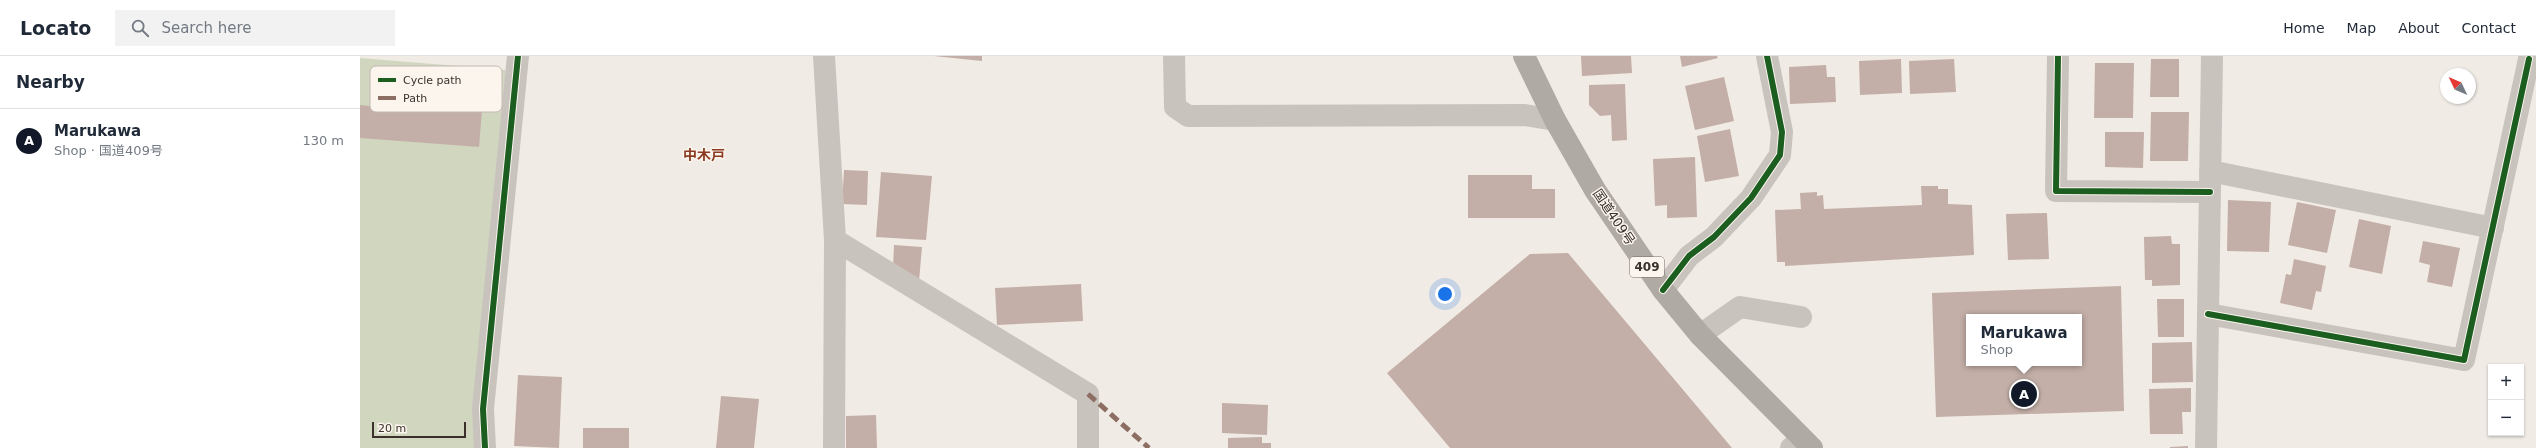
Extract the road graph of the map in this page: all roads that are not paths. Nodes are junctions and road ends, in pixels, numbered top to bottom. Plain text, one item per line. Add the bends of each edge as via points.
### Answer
1 (518, 56) edge
2 (824, 56) edge
3 (1174, 56) edge
4 (1524, 56) edge
5 (1767, 56) edge
6 (2058, 56) edge
7 (2212, 56) edge
8 (2527, 58) edge
9 (1555, 120) junction
10 (2210, 170) junction
11 (2210, 192) junction
12 (2493, 228) junction
13 (835, 240) junction
14 (1663, 290) junction
15 (2208, 314) junction
16 (1801, 317) dead end
17 (1700, 335) junction
18 (1802, 445) edge
19 (485, 448) edge
20 (834, 448) edge
21 (1088, 448) edge
22 (2206, 448) edge

1 - 19 street via 483,409
2 - 13 street
3 - 9 street via 1175,108 1188,116 1525,116
4 - 9 highway, 国道409号 / 409
5 - 14 street via 1782,132 1780,155 1751,198 1714,237 1689,256
6 - 11 street via 2056,191
7 - 10 street
8 - 12 street
9 - 14 highway, 国道409号 / 409 via 1596,190
10 - 11 street
10 - 12 street
11 - 15 street
12 - 15 street via 2464,360
13 - 20 street
13 - 21 street via 1088,394
14 - 17 highway, 国道409号 / 409
15 - 22 street
16 - 17 street via 1740,307
17 - 18 highway, 国道409号 / 409

